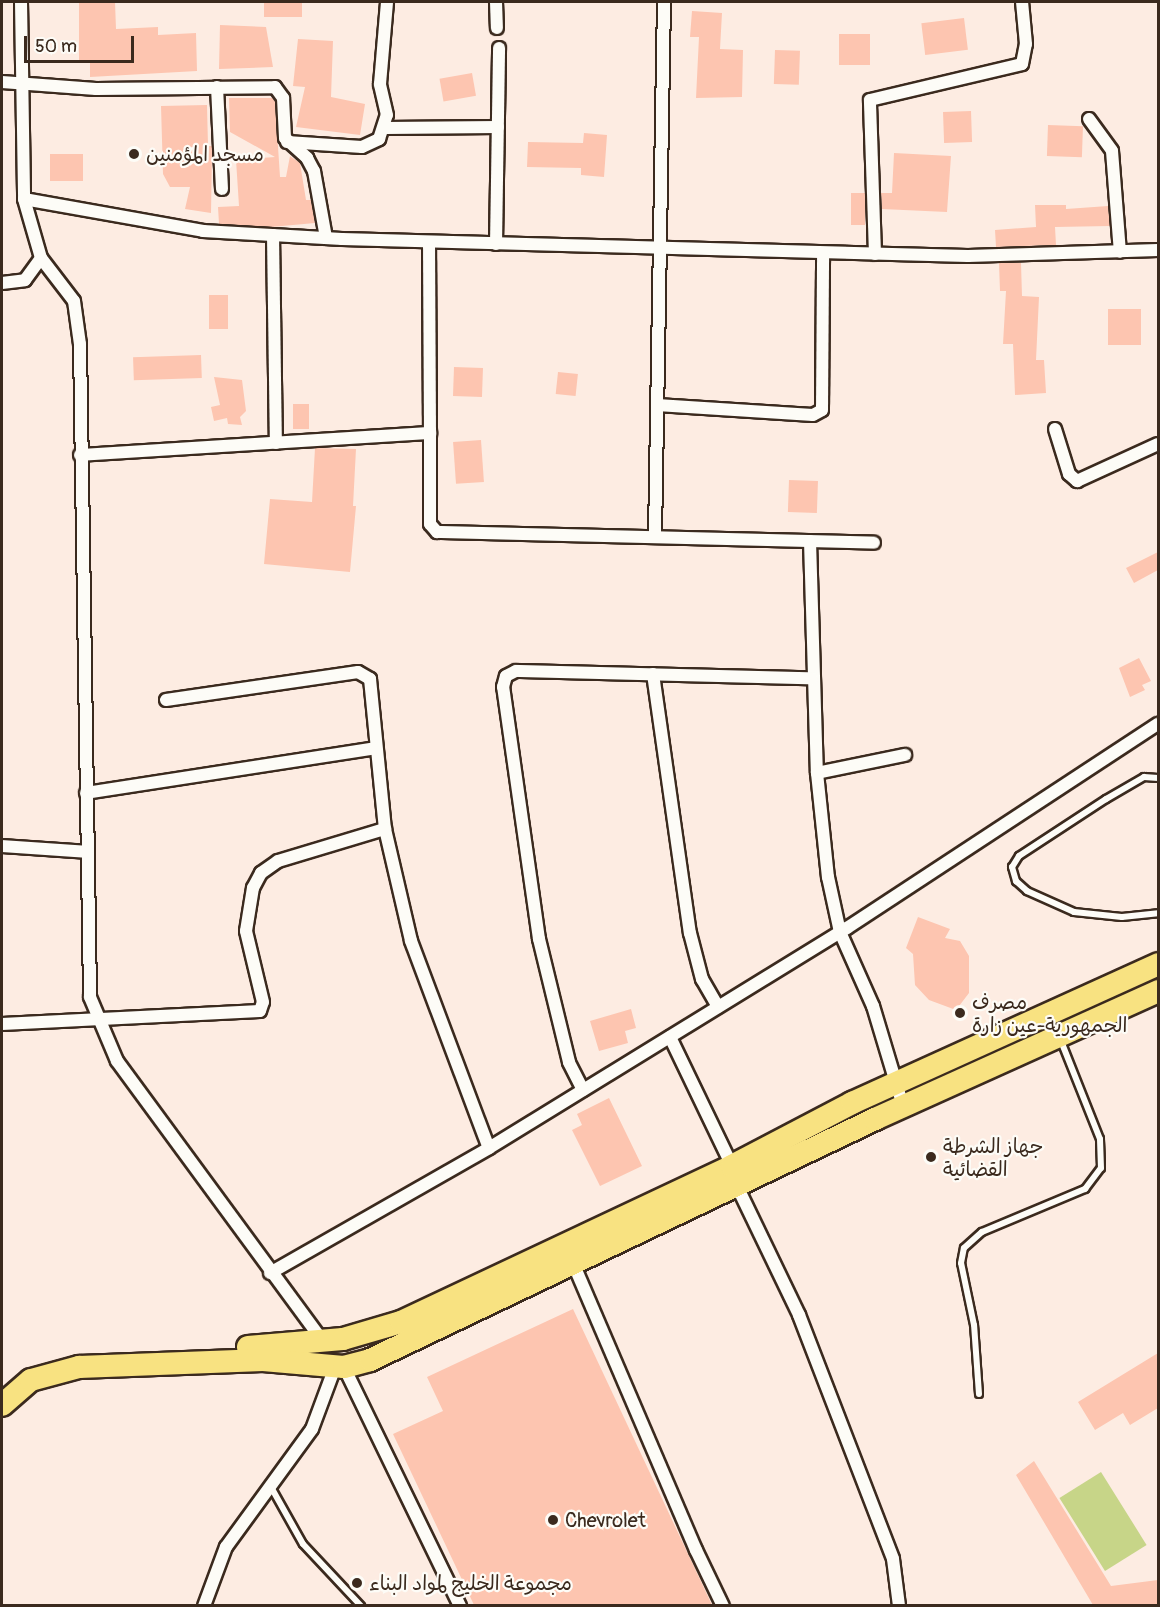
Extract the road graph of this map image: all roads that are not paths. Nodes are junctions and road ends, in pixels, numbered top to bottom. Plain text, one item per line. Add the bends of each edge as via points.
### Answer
1 (21, 2) edge
2 (387, 2) edge
3 (496, 2) edge
4 (664, 2) edge
5 (1022, 2) edge
6 (497, 28) dead end
7 (499, 48) dead end
8 (2, 82) edge
9 (22, 85) junction
10 (217, 87) junction
11 (1089, 119) dead end
12 (498, 127) junction
13 (385, 128) junction
14 (287, 142) junction
15 (222, 189) dead end
16 (24, 199) junction
17 (273, 235) junction
18 (326, 238) junction
19 (429, 242) junction
20 (496, 244) junction
21 (659, 250) junction
22 (1158, 250) edge
23 (1120, 252) junction
24 (823, 253) junction
25 (875, 254) junction
26 (41, 258) junction
27 (2, 283) edge
28 (657, 405) junction
29 (1055, 429) dead end
30 (430, 433) junction
31 (276, 443) junction
32 (1158, 444) edge
33 (80, 455) junction
34 (655, 537) junction
35 (810, 541) junction
36 (874, 543) dead end
37 (653, 674) junction
38 (812, 678) junction
39 (166, 700) dead end
40 (1158, 724) edge
41 (376, 748) junction
42 (905, 755) dead end
43 (817, 773) junction
44 (1158, 778) edge
45 (86, 793) junction
46 (385, 828) junction
47 (2, 846) edge
48 (87, 852) junction
49 (1158, 913) edge
50 (840, 932) junction
51 (1158, 964) edge
52 (1158, 991) edge
53 (718, 1007) junction
54 (97, 1019) junction
55 (2, 1024) edge
56 (1060, 1036) junction
57 (670, 1037) junction
58 (895, 1083) junction
59 (583, 1090) junction
60 (903, 1106) junction
61 (489, 1148) junction
62 (735, 1176) junction
63 (573, 1263) junction
64 (270, 1273) junction
65 (323, 1341) junction
66 (340, 1367) junction
67 (2, 1384) edge
68 (979, 1394) dead end
69 (2, 1405) edge
70 (271, 1487) junction
71 (204, 1605) edge
72 (362, 1605) edge
73 (460, 1605) edge
74 (723, 1605) edge
75 (899, 1605) edge

1 - 9 street
2 - 13 street via 380,84 387,115
3 - 6 street
4 - 21 street
5 - 25 street via 1026,44 1022,64 870,100
7 - 12 street
8 - 9 street
9 - 10 street via 96,89
9 - 16 street
10 - 14 street via 266,86 279,90
10 - 15 street
11 - 23 street via 1112,151
12 - 13 street
12 - 20 street
13 - 14 street via 374,143 362,147
14 - 18 street via 311,164
16 - 17 street via 203,231
16 - 26 street
17 - 18 street
17 - 31 street
18 - 19 street
19 - 20 street
19 - 30 street
20 - 21 street
21 - 24 street
21 - 28 street
22 - 23 street
23 - 25 street
24 - 25 street
24 - 28 street via 822,410 813,415
26 - 27 street via 25,280
26 - 33 street via 74,301 80,344
28 - 34 street
29 - 32 street via 1070,474 1077,481
30 - 31 street
30 - 34 street via 430,524 436,532
31 - 33 street
33 - 45 street
34 - 35 street
35 - 36 street
35 - 38 street
37 - 38 street
37 - 53 street via 690,933 702,979
37 - 59 street via 516,671 504,681 539,939 569,1062
38 - 43 street
39 - 41 street via 365,673 372,686
40 - 50 street
41 - 45 street
41 - 46 street
42 - 43 street
43 - 50 street via 828,877
44 - 49 lane via 1144,777 1106,799 1019,856 1012,867 1016,881 1027,891 1074,912 1122,917
45 - 48 street
46 - 54 street via 278,861 261,873 253,888 246,931 263,1002 260,1011
46 - 61 street via 411,941
47 - 48 street
48 - 54 street via 87,966
50 - 53 street
50 - 58 street via 873,1006
51 - 58 highway
52 - 56 highway
53 - 57 street
54 - 55 street
54 - 64 street via 117,1061
56 - 60 highway
56 - 68 lane via 1100,1139 1101,1168 1085,1189 982,1233 964,1248 962,1263 974,1326
57 - 59 street
57 - 62 street
58 - 60 street
58 - 62 highway
59 - 61 street
60 - 62 highway
61 - 64 street
62 - 63 highway
62 - 65 highway via 401,1322 363,1335
62 - 75 street via 804,1326 893,1559
63 - 66 highway via 382,1355
63 - 74 street
64 - 65 street
65 - 67 highway via 85,1354 34,1366
66 - 69 highway via 263,1360 79,1367 31,1380
66 - 70 street via 312,1429
66 - 73 street
70 - 71 street via 226,1547
70 - 72 lane via 303,1544

